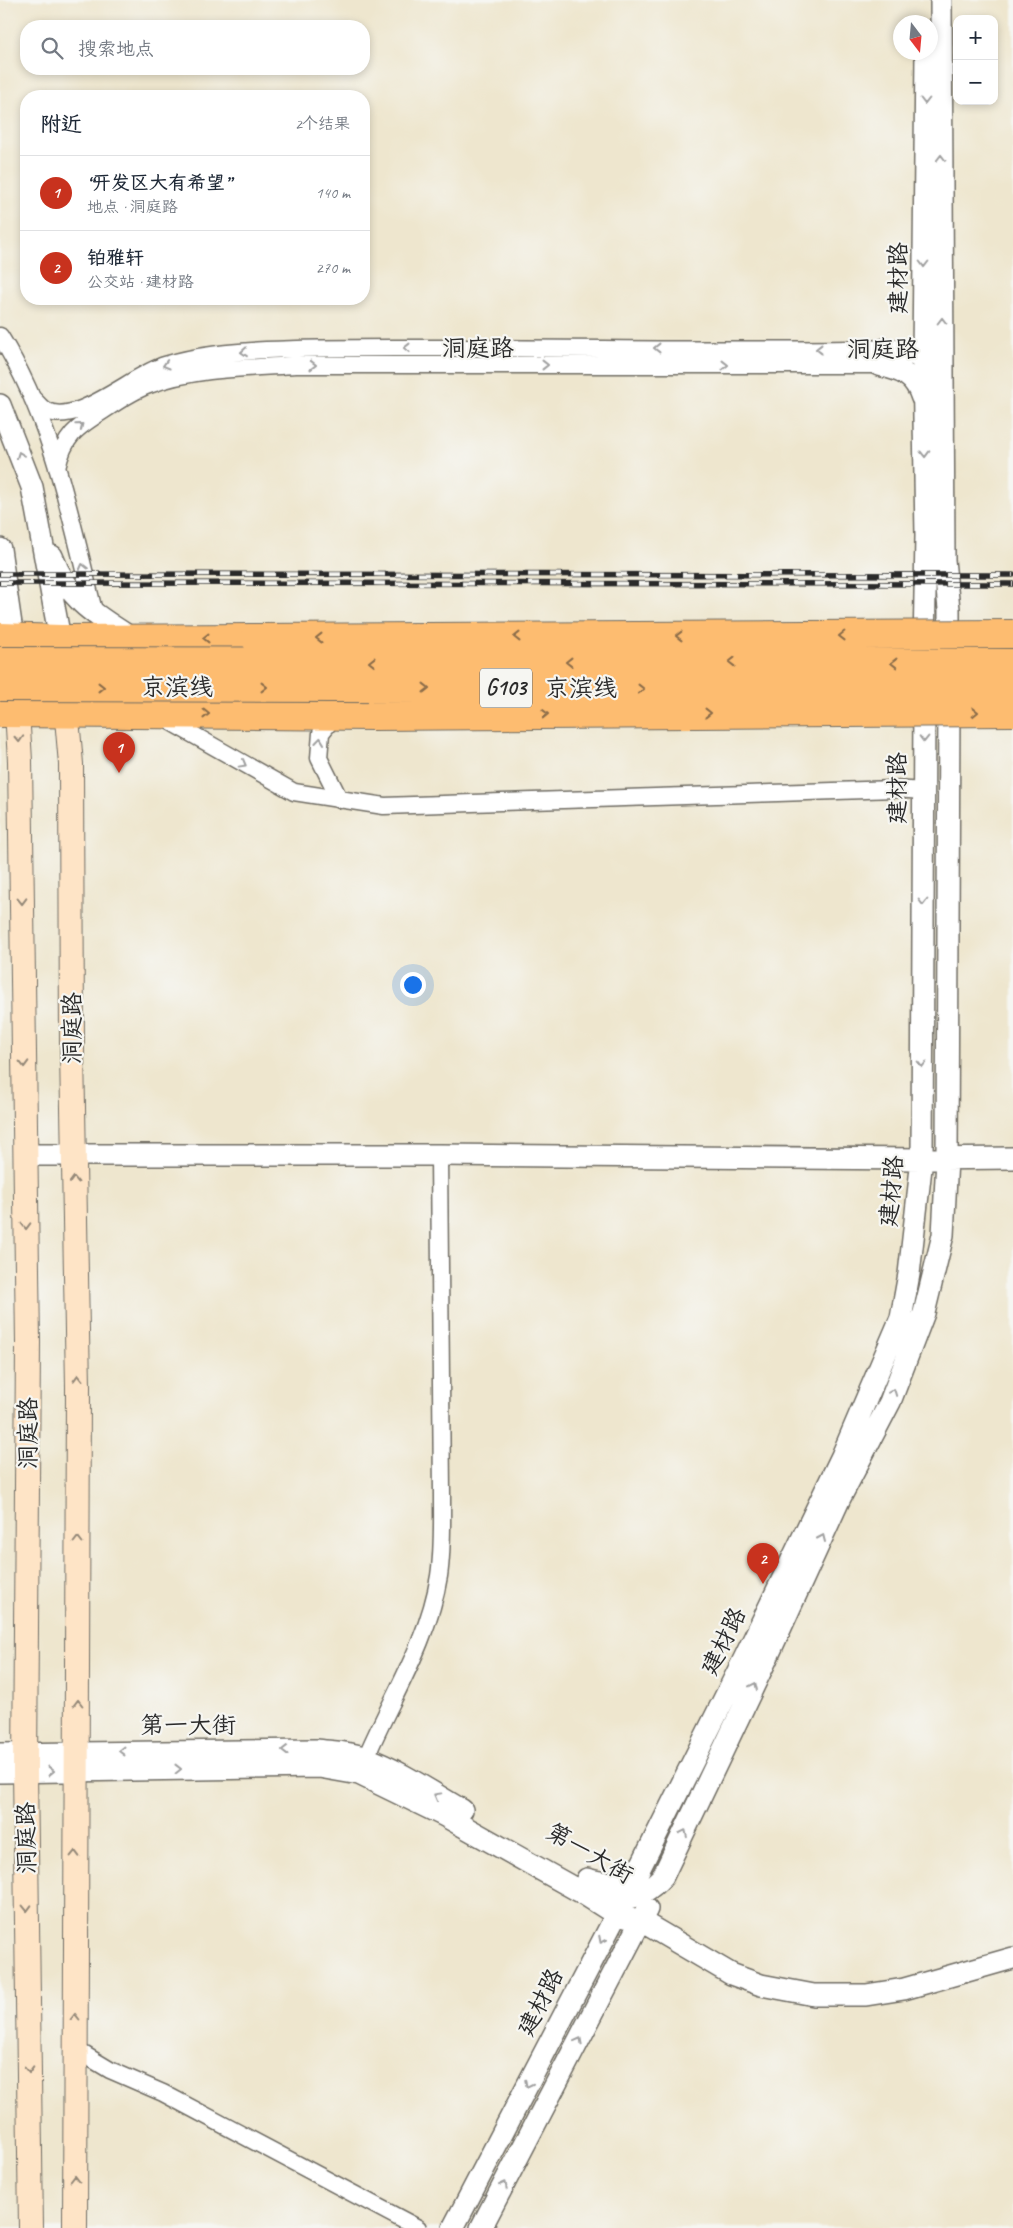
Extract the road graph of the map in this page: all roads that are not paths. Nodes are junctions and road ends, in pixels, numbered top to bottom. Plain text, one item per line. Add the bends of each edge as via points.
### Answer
1 (926, 0) edge
2 (941, 0) edge
3 (926, 15) edge
4 (926, 60) edge
5 (0, 336) edge
6 (882, 357) junction
7 (931, 358) junction
8 (32, 398) junction
9 (0, 405) edge
10 (933, 405) junction
11 (57, 468) junction
12 (32, 487) junction
13 (0, 549) edge
14 (95, 615) junction
15 (1013, 634) edge
16 (6, 638) edge
17 (60, 639) junction
18 (133, 639) junction
19 (0, 662) edge
20 (1013, 663) edge
21 (0, 686) edge
22 (1013, 690) edge
23 (1013, 712) edge
24 (9, 713) edge
25 (67, 713) junction
26 (155, 713) junction
27 (334, 717) junction
28 (923, 791) junction
29 (340, 800) junction
30 (25, 1155) junction
31 (439, 1155) junction
32 (74, 1156) junction
33 (1013, 1158) edge
34 (922, 1159) junction
35 (947, 1159) junction
36 (0, 1754) edge
37 (77, 1761) junction
38 (26, 1762) junction
39 (362, 1766) junction
40 (0, 1772) edge
41 (641, 1865) junction
42 (663, 1876) junction
43 (583, 1885) junction
44 (620, 1907) junction
45 (641, 1921) junction
46 (1013, 1958) edge
47 (75, 2050) junction
48 (31, 2228) edge
49 (75, 2228) edge
50 (418, 2228) edge
51 (453, 2228) edge
52 (481, 2228) edge

1 - 3 street
7 -> 2 street
4 -> 7 street, 建材路
5 - 8 street
6 - 7 street via 902,351
6 -> 8 street, 洞庭路 via 364,348 252,351 214,354 164,365 141,374 84,408 68,413 44,410
6 - 10 street via 911,376
11 -> 6 street, 洞庭路 via 60,453 74,430 116,402 149,385 212,372 296,366
7 - 10 street, 建材路
8 - 11 street
12 -> 9 street
10 -> 28 street, 建材路 via 926,536
10 - 35 street via 949,609
14 -> 11 street
12 - 14 street via 56,567 67,589
12 - 17 street
13 - 16 street
14 - 18 street
15 -> 18 highway, bridge
16 - 17 highway
16 - 24 main road, 洞庭路
17 - 18 highway
17 - 25 main road, 洞庭路
20 -> 19 highway, 京滨线 / G103, bridge
21 -> 22 highway, 京滨线 / G103, bridge
27 -> 23 highway, bridge
24 - 25 highway
24 -> 30 main road, 洞庭路 via 20,761
25 - 26 highway
25 - 32 main road, 洞庭路 via 71,764
26 -> 27 highway
26 -> 29 street via 294,792
29 -> 27 street via 319,758 321,732
28 - 29 street via 885,789 384,806
28 -> 34 street, 建材路
30 - 32 street
30 -> 38 main road, 洞庭路 via 28,1343
31 - 32 street
31 - 34 street
31 - 39 street via 442,1458 439,1577 404,1680
37 -> 32 main road, 洞庭路 via 78,1387
33 - 35 street
34 - 35 street
34 - 41 street, 建材路 via 901,1318 842,1456
42 -> 35 street via 840,1498 890,1402 924,1313 943,1235
36 - 38 street, 第一大街
37 - 38 street, 第一大街
37 - 39 street, 第一大街 via 316,1750
47 -> 37 main road, 洞庭路
38 - 40 street, 第一大街
38 -> 48 main road, 洞庭路
39 - 43 street, 第一大街 via 445,1816
41 - 43 street via 628,1878
41 - 44 street, 建材路
42 - 44 street
42 - 45 street
43 - 44 street, 第一大街
44 - 45 street, 第一大街
44 -> 51 street, 建材路
45 - 46 street, 第一大街 via 739,1978 778,1990 814,1996 886,1992
52 -> 45 street
49 -> 47 main road, 洞庭路
47 - 50 street

